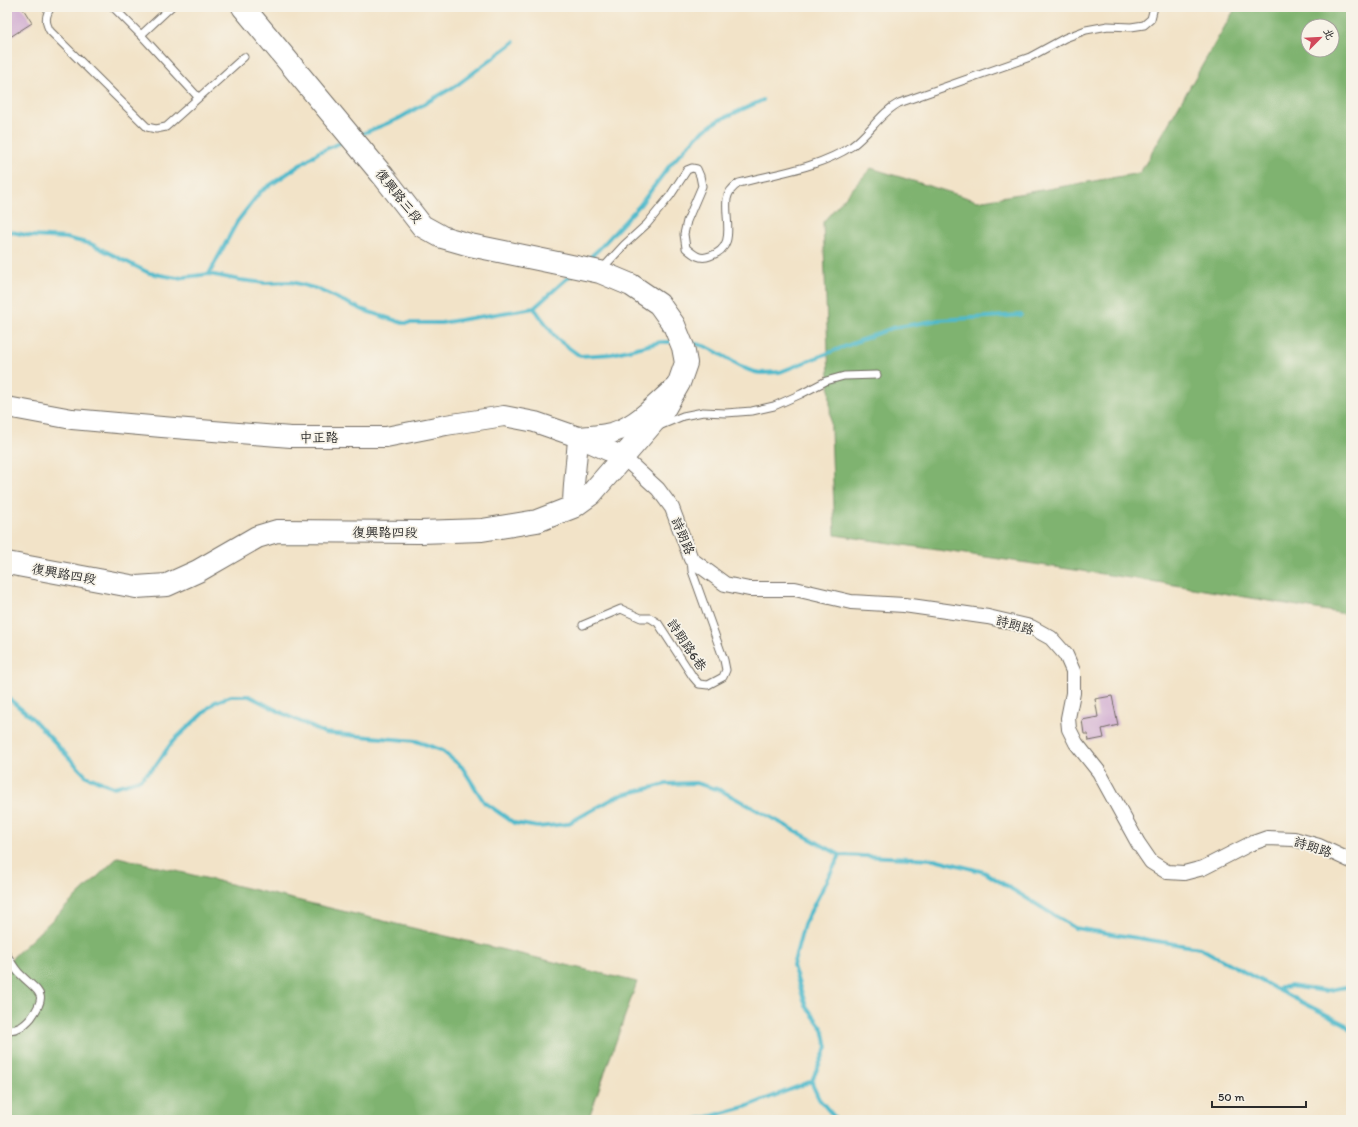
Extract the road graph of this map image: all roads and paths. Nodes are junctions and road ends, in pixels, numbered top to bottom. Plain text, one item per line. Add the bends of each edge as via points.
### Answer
1 (51, 7) edge
2 (113, 7) edge
3 (171, 7) edge
4 (243, 7) edge
5 (1154, 7) edge
6 (141, 35) junction
7 (244, 57) dead end
8 (198, 97) junction
9 (600, 272) junction
10 (683, 347) joint
11 (877, 375) dead end
12 (679, 383) junction
13 (7, 407) edge
14 (646, 431) junction
15 (578, 437) junction
16 (623, 457) junction
17 (573, 507) junction
18 (691, 559) junction
19 (7, 563) edge
20 (582, 625) dead end
21 (1351, 861) edge
22 (7, 955) edge
23 (7, 1030) edge

1 - 8 lane via 47,13 46,23 50,31 148,127 166,127
2 - 6 lane
3 - 6 lane
4 - 9 main road, 復興路三段 via 422,226 442,237 470,245
5 - 9 lane via 1151,19 1144,25 1108,26 1086,30 1065,38 1030,57 891,107 868,132 835,156 804,168 739,183 732,188 727,198 726,242 714,255 704,258 695,256 686,248 684,234 687,221 702,186 697,169 687,170 648,224 624,245
6 - 8 lane
7 - 8 lane
9 - 10 main road, 復興路三段 via 631,285 659,304 674,325
10 - 12 main road, 復興路四段 via 686,363
11 - 14 lane via 844,376 826,381 774,406 752,411 702,412 683,416
12 - 14 main road, 復興路四段 via 663,411
12 - 15 street via 625,428 606,434
13 - 15 street, 中正路 via 72,419 291,437 386,437 504,416 535,422
14 - 16 main road, 復興路四段
15 - 16 street, 中正路
15 - 17 street
16 - 17 main road, 復興路四段 via 591,494
16 - 18 street, 詩朗路 via 658,489 672,508
17 - 19 main road, 復興路四段 via 537,521 482,530 278,531 257,537 198,571 167,585 136,586
18 - 20 lane, 詩朗路6巷 via 692,571 724,660 726,670 723,677 708,685 699,684 658,623 650,618 641,618 621,609
18 - 21 street, 詩朗路 via 725,584 749,589 795,589 851,602 904,605 988,617 1031,627 1051,638 1066,655 1072,671 1073,693 1068,718 1069,729 1076,743 1099,772 1151,862 1167,872 1184,873 1202,868 1267,838 1294,839 1319,846
22 - 23 lane via 20,975 37,988 40,994 40,1002 23,1027

